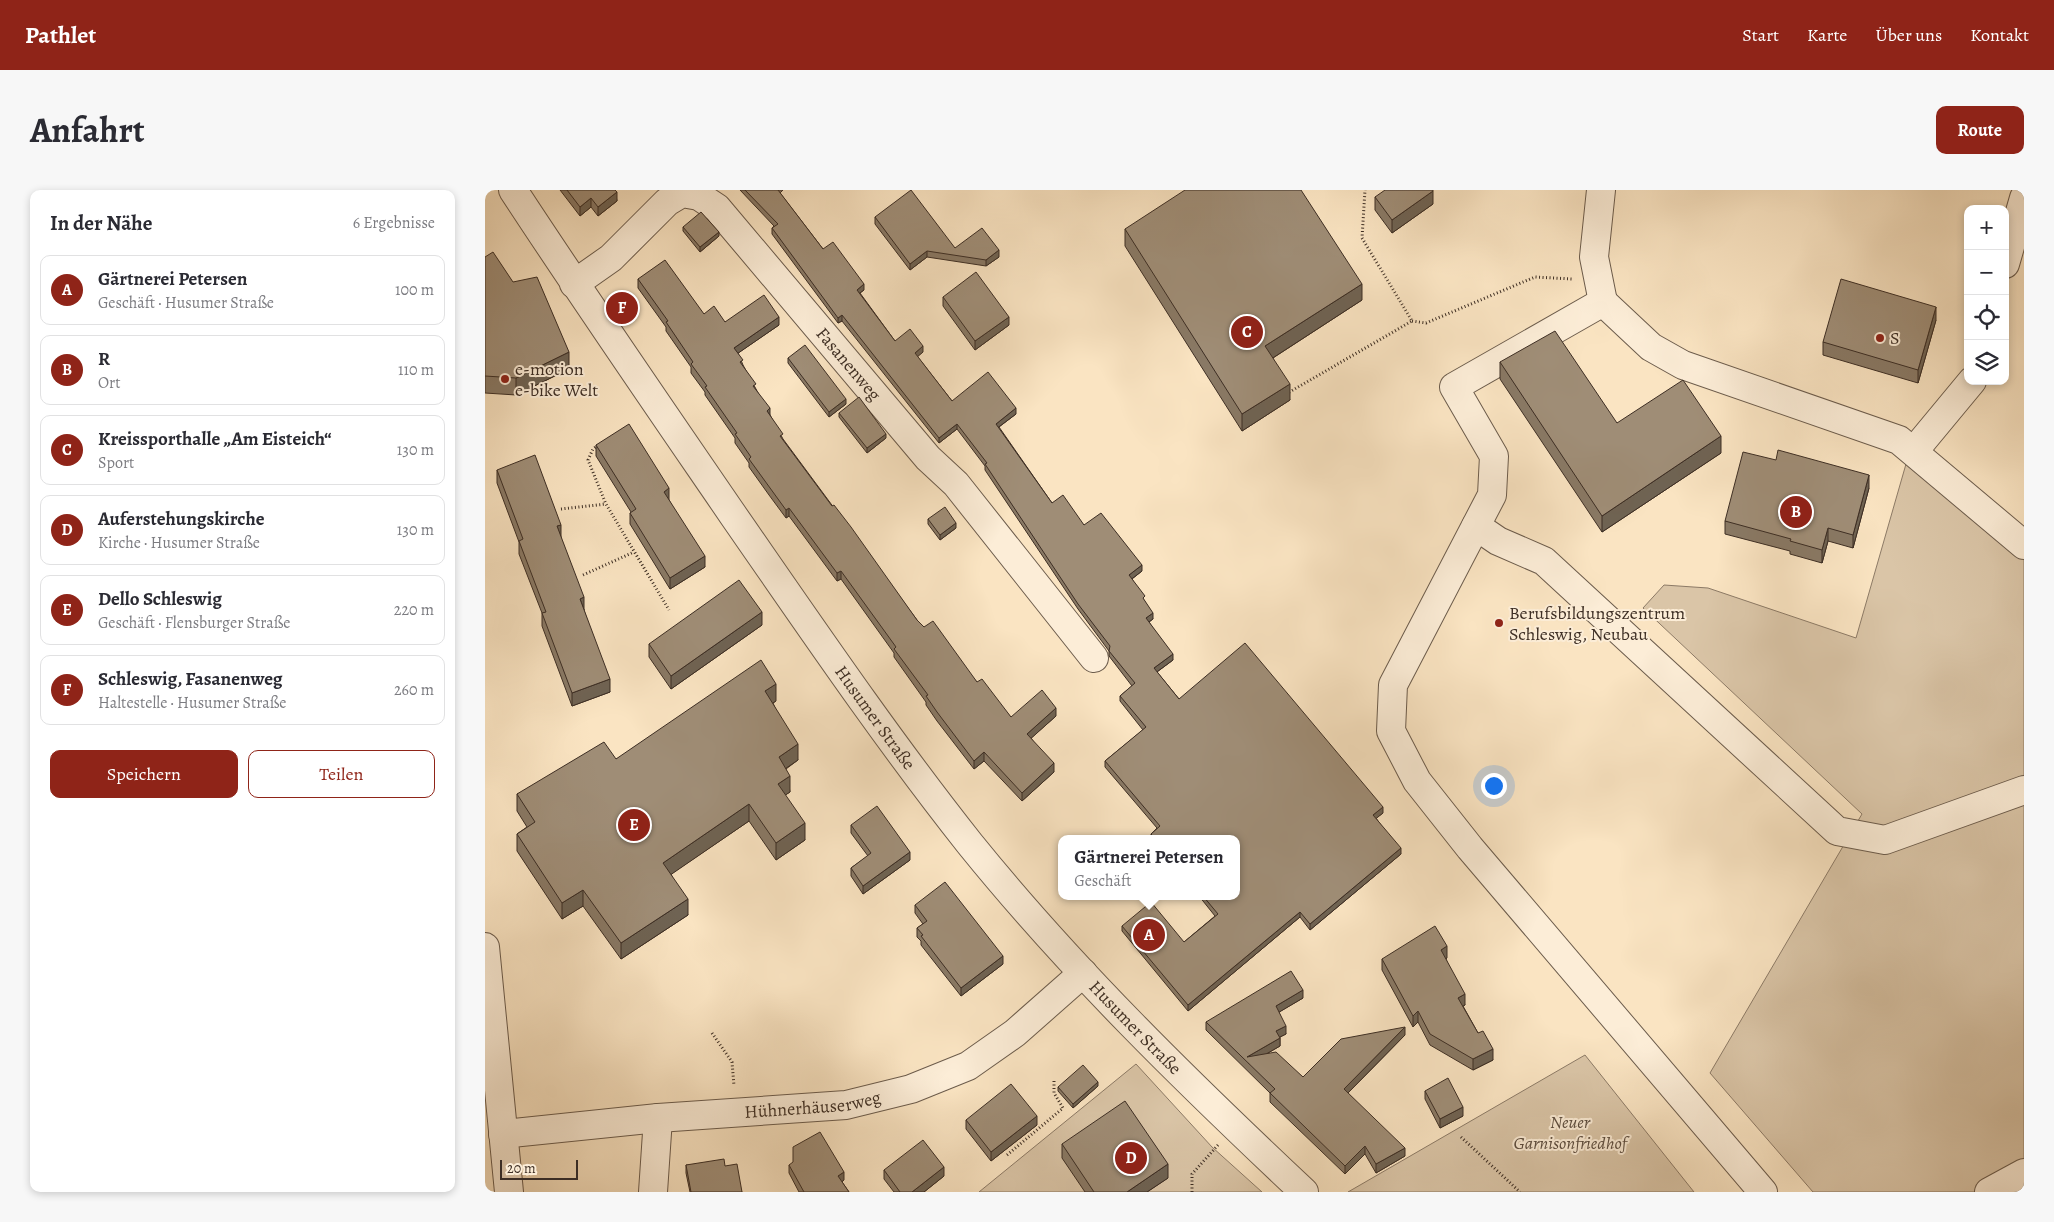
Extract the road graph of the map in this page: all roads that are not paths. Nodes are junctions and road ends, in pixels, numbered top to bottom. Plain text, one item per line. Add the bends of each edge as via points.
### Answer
1 (513, 190) edge
2 (1601, 190) edge
3 (2024, 198) edge
4 (2009, 250) edge
5 (574, 284) junction
6 (1603, 302) junction
7 (1968, 385) edge
8 (1907, 445) junction
9 (1476, 526) junction
10 (2024, 545) edge
11 (1094, 658) dead end
12 (2024, 790) edge
13 (485, 947) edge
14 (1083, 973) junction
15 (658, 1118) junction
16 (503, 1134) junction
17 (2024, 1173) edge
18 (509, 1192) edge
19 (653, 1192) edge
20 (1304, 1192) edge
21 (1763, 1192) edge
22 (1989, 1192) edge

1 - 5 street, Husumer Straße
2 - 6 street via 1594,257
3 - 4 street
5 - 11 street, Fasanenweg via 611,258 667,202 682,193 699,196 717,208 928,458 957,484
5 - 14 street, Husumer Straße via 859,696 971,844
6 - 8 street via 1651,347 1683,365
6 - 9 street via 1454,387 1494,456 1492,496
7 - 8 street
8 - 10 street
9 - 12 street via 1497,541 1544,561 1837,831 1885,840
9 - 21 street via 1393,685 1391,731 1417,782 1470,848
13 - 16 street
14 - 15 street, Hühnerhäuserweg via 1015,1034 968,1066 911,1089 846,1106
14 - 20 street, Husumer Straße
15 - 16 street, Hühnerhäuserweg
15 - 19 street
16 - 18 street
17 - 22 street

